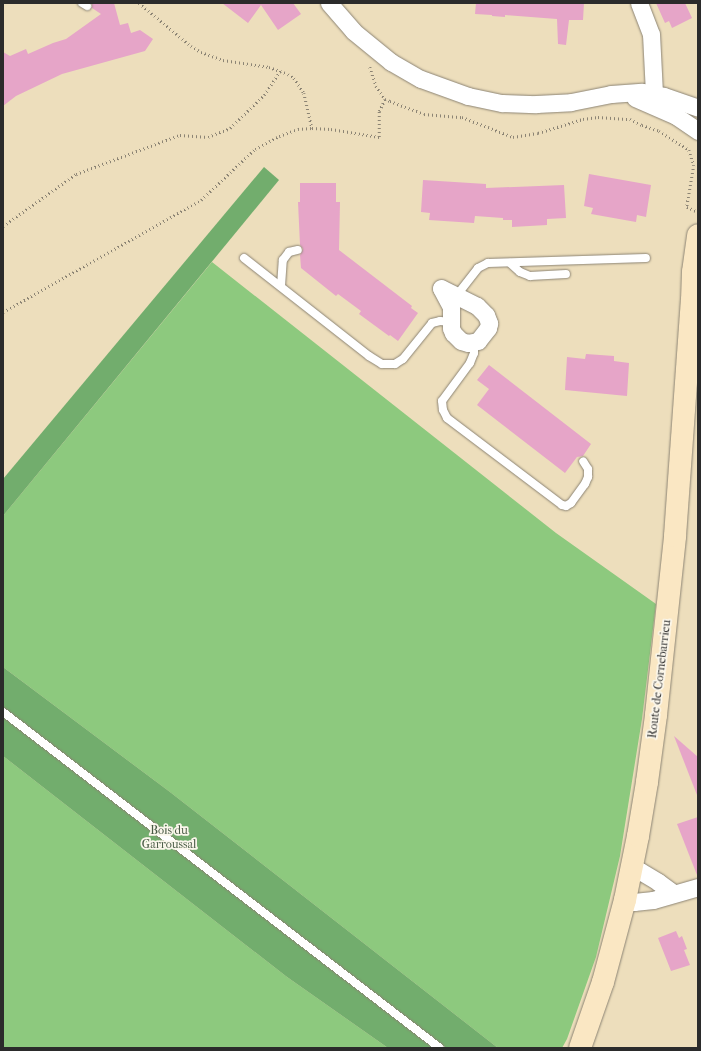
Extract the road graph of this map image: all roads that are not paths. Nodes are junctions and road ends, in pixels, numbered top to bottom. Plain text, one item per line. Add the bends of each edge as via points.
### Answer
1 (329, 3) edge
2 (639, 3) edge
3 (654, 93) junction
4 (621, 94) junction
5 (698, 108) edge
6 (698, 131) edge
7 (698, 235) edge
8 (298, 250) dead end
9 (244, 258) dead end
10 (646, 258) dead end
11 (510, 263) junction
12 (566, 274) dead end
13 (281, 286) junction
14 (695, 292) edge
15 (457, 295) junction
16 (451, 322) junction
17 (474, 343) junction
18 (583, 461) dead end
19 (3, 712) edge
20 (632, 869) junction
21 (698, 887) edge
22 (673, 894) junction
23 (625, 900) junction
24 (440, 1048) edge
25 (580, 1048) edge

1 - 4 street via 353,31 379,53 407,72 452,91 485,100 517,104 553,104
2 - 3 street via 651,34
3 - 4 street
3 - 5 street
4 - 6 street via 662,109
7 - 14 main road, Route de Cornebarrieu via 693,272
8 - 13 lane via 289,252 283,260
9 - 13 lane
10 - 11 lane
11 - 12 lane via 520,272 530,276
11 - 15 lane via 488,263 478,268
13 - 16 lane via 382,364 395,364 403,359 432,323
14 - 20 main road, Route de Cornebarrieu via 666,626 647,782
15 - 16 street via 441,288 451,307
15 - 17 street via 476,306 488,319 486,333
16 - 17 street via 457,338
17 - 18 lane via 470,363 442,401 447,418 562,505 571,503 585,484 588,469
19 - 24 lane
20 - 22 street via 640,871
20 - 23 main road, Route de Cornebarrieu
21 - 22 street
22 - 23 street via 653,900
23 - 25 main road, Route de Cornebarrieu via 603,982

